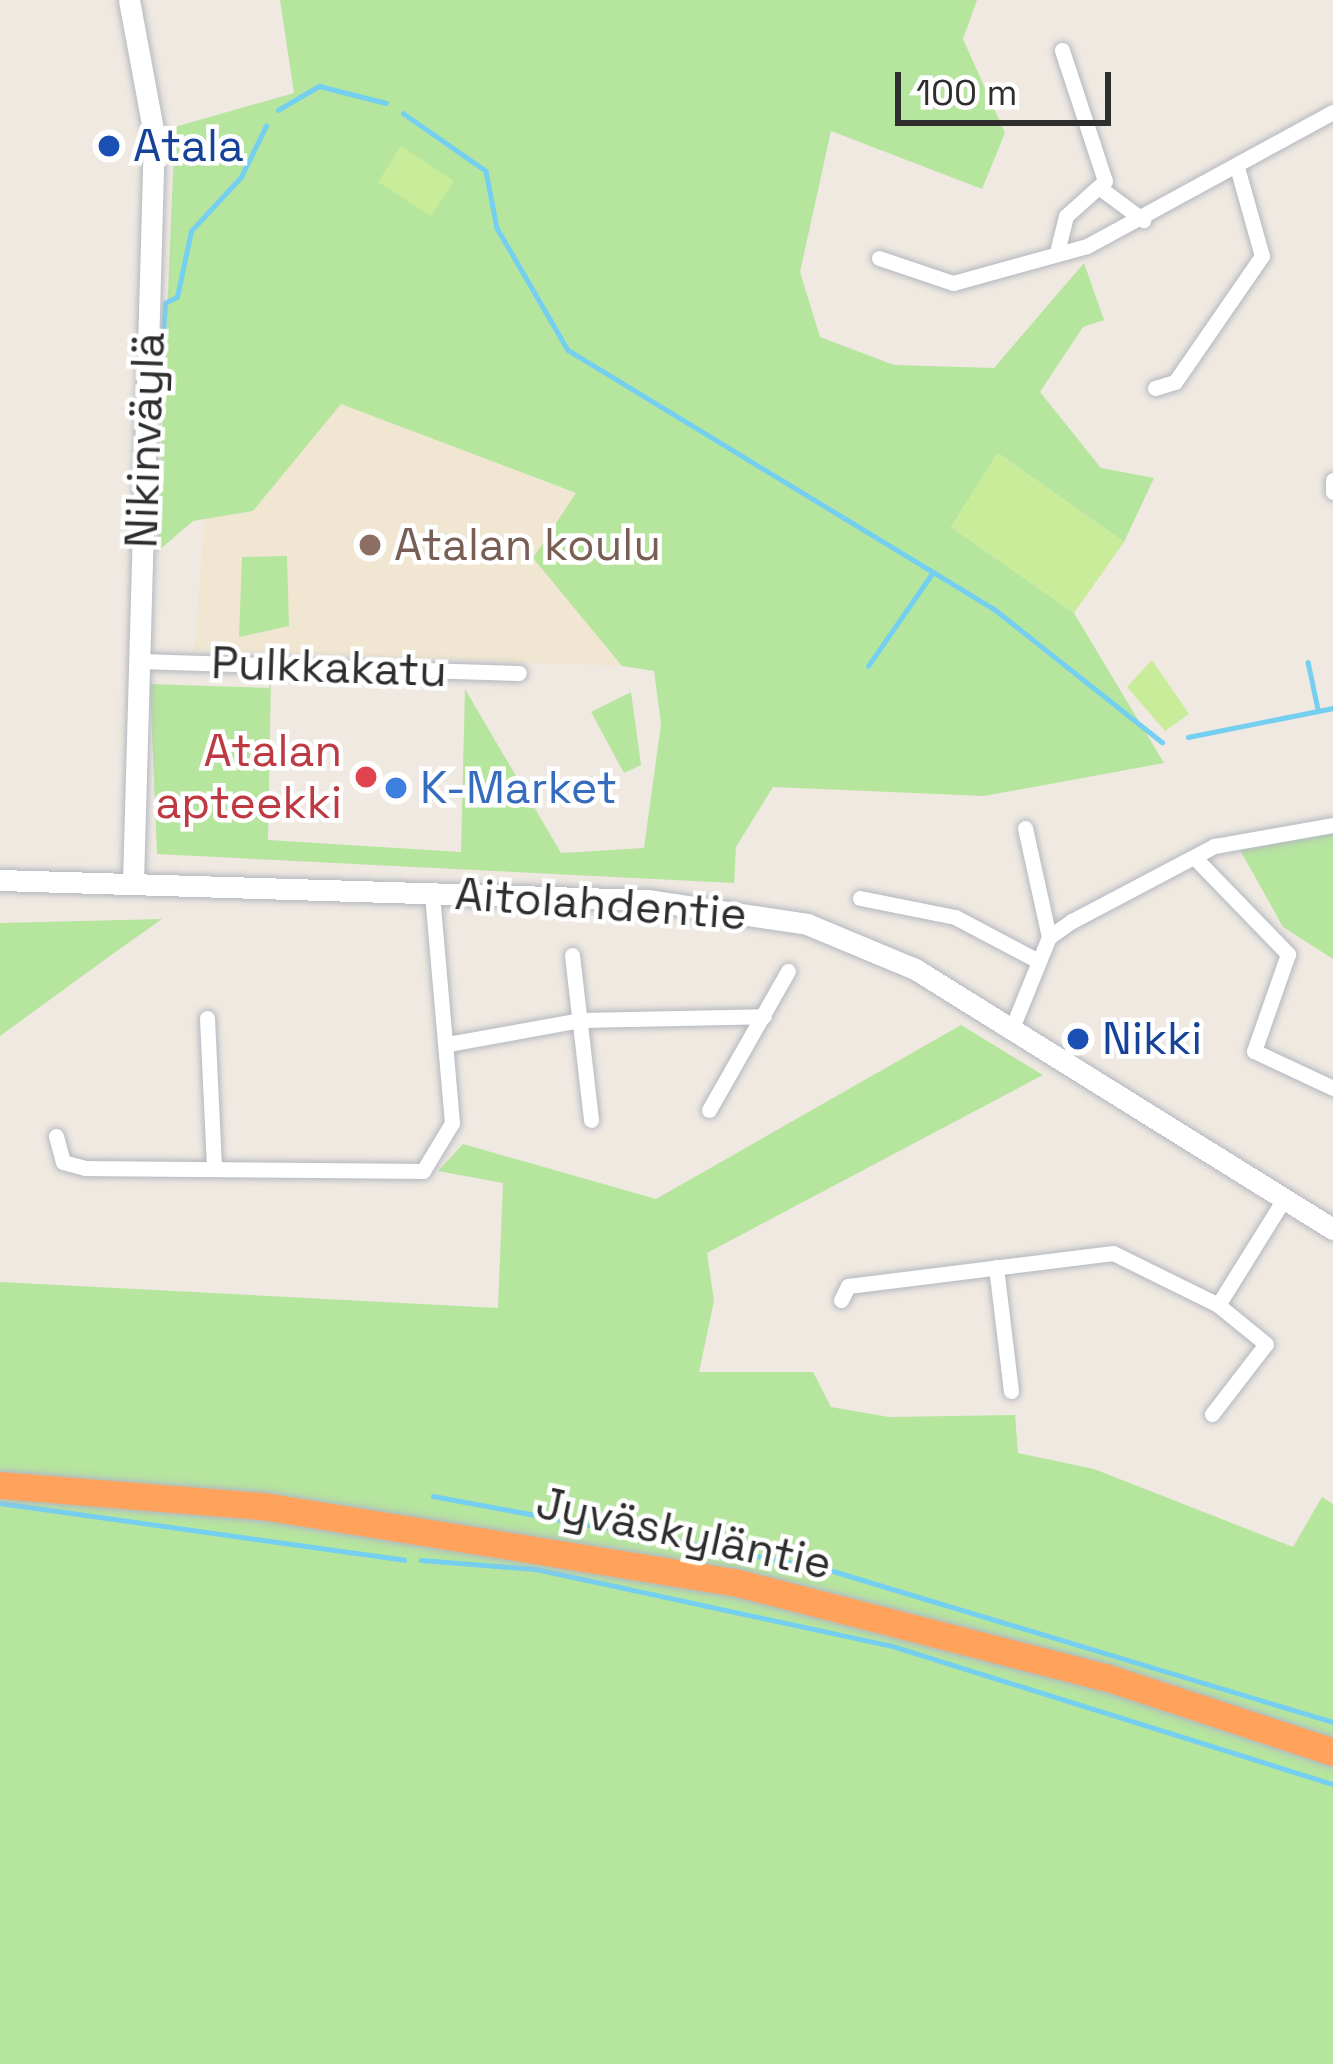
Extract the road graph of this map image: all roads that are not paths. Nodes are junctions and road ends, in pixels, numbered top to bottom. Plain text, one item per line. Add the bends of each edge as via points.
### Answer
1 (130, 0) edge
2 (1061, 50) dead end
3 (1333, 112) edge
4 (1237, 167) junction
5 (1104, 191) junction
6 (1143, 220) junction
7 (1058, 248) junction
8 (879, 258) dead end
9 (1155, 388) dead end
10 (1333, 480) edge
11 (1333, 492) edge
12 (139, 661) junction
13 (519, 674) dead end
14 (1333, 825) edge
15 (1024, 828) dead end
16 (1195, 858) junction
17 (0, 880) edge
18 (133, 882) junction
19 (432, 894) junction
20 (860, 898) dead end
21 (1049, 937) junction
22 (572, 955) dead end
23 (1039, 961) junction
24 (788, 971) dead end
25 (764, 1016) junction
26 (207, 1018) dead end
27 (580, 1020) junction
28 (1012, 1028) junction
29 (448, 1044) junction
30 (1333, 1088) edge
31 (709, 1110) dead end
32 (591, 1120) dead end
33 (56, 1136) dead end
34 (214, 1169) junction
35 (1284, 1199) junction
36 (1333, 1229) edge
37 (996, 1267) junction
38 (842, 1300) dead end
39 (1218, 1305) junction
40 (1011, 1391) dead end
41 (1212, 1414) dead end
42 (0, 1485) edge
43 (1333, 1752) edge

1 - 12 main road, Nikinväylä via 154,136
2 - 5 street
3 - 4 street
4 - 6 street
4 - 9 street via 1262,256 1175,382
5 - 6 street
5 - 7 street via 1066,216
6 - 7 street
7 - 8 street via 953,283
10 - 11 street
12 - 13 street, Pulkkakatu
12 - 18 main road, Nikinväylä
14 - 16 street
15 - 21 street
16 - 21 street
16 - 30 street via 1288,954 1254,1052
17 - 18 main road, Aitolahdentie
18 - 19 main road, Aitolahdentie
19 - 28 main road, Aitolahdentie via 775,916 896,959
19 - 29 street
20 - 23 street via 955,917
21 - 23 street
22 - 27 street
23 - 28 street
24 - 25 street
25 - 27 street
25 - 31 street
26 - 34 street
27 - 29 street
27 - 32 street
28 - 35 main road, Aitolahdentie
29 - 34 street via 450,1136 412,1177
33 - 34 street via 72,1166
35 - 36 main road, Aitolahdentie
35 - 39 street
37 - 38 street via 848,1286
37 - 39 street via 1113,1253
37 - 40 street
39 - 41 street via 1266,1344
42 - 43 highway, Jyväskyläntie via 263,1506 734,1582 1105,1678

